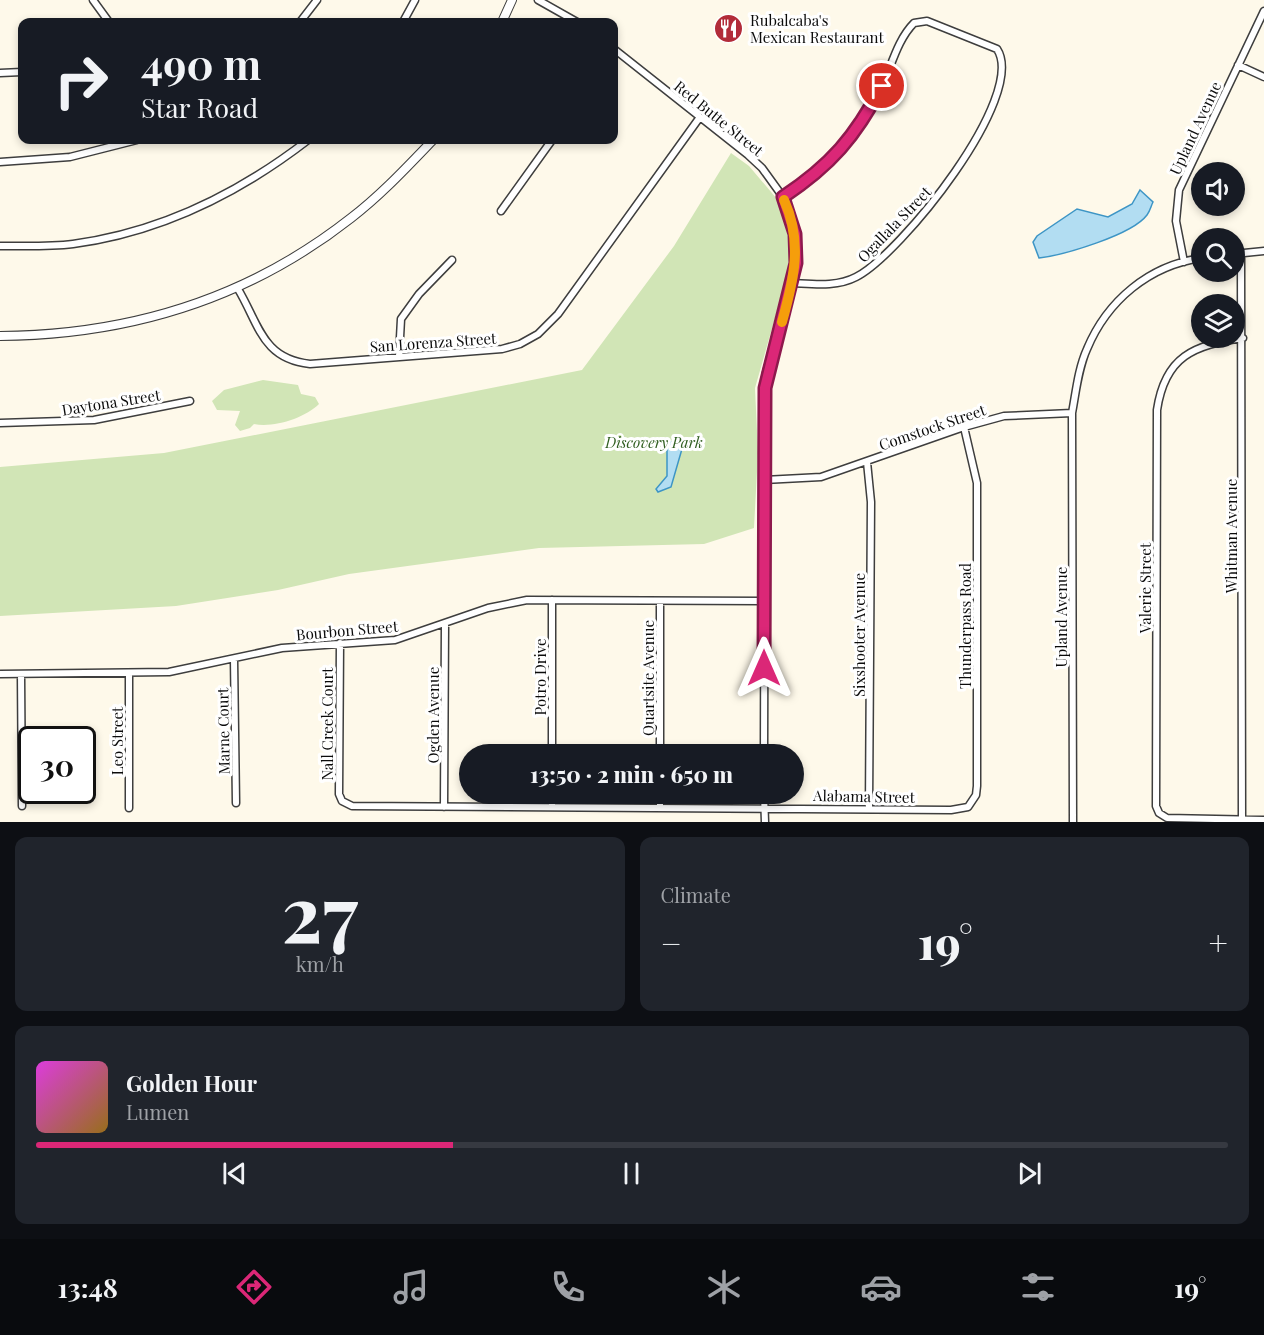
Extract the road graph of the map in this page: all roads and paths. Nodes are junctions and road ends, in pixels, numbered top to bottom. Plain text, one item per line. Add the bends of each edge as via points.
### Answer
1 (93, 0) edge
2 (316, 0) edge
3 (415, 0) edge
4 (512, 0) edge
5 (538, 0) edge
6 (1264, 11) edge
7 (106, 18) edge
8 (303, 18) edge
9 (405, 18) edge
10 (504, 18) edge
11 (570, 18) edge
12 (618, 54) edge
13 (1238, 65) junction
14 (18, 72) edge
15 (0, 73) edge
16 (1264, 76) edge
17 (700, 117) junction
18 (122, 144) edge
19 (303, 144) edge
20 (429, 144) edge
21 (549, 144) edge
22 (0, 162) edge
23 (783, 197) junction
24 (501, 211) dead end
25 (0, 246) edge
26 (1264, 251) edge
27 (1245, 253) edge
28 (452, 260) dead end
29 (1191, 260) edge
30 (1184, 262) junction
31 (793, 283) junction
32 (238, 289) junction
33 (0, 336) edge
34 (1196, 348) edge
35 (1243, 348) edge
36 (399, 356) junction
37 (190, 401) dead end
38 (1072, 413) junction
39 (0, 423) edge
40 (964, 427) junction
41 (867, 462) junction
42 (764, 480) junction
43 (552, 600) junction
44 (764, 601) junction
45 (660, 602) junction
46 (445, 623) junction
47 (340, 643) junction
48 (234, 659) junction
49 (0, 674) edge
50 (21, 674) junction
51 (129, 674) junction
52 (552, 744) edge
53 (660, 744) edge
54 (764, 744) edge
55 (236, 803) dead end
56 (345, 803) joint
57 (764, 804) edge
58 (22, 806) dead end
59 (444, 807) junction
60 (552, 807) joint
61 (660, 807) joint
62 (129, 808) dead end
63 (764, 808) junction
64 (869, 808) junction
65 (951, 810) joint
66 (1242, 820) junction
67 (1264, 820) edge
68 (765, 822) edge
69 (1073, 822) edge

1 - 7 street
2 - 8 street
3 - 9 street
4 - 10 street
5 - 11 street
6 - 13 street, Upland Avenue
12 - 17 street, Red Butte Street
13 - 16 street
13 - 30 street, Upland Avenue via 1179,190 1176,221
14 - 15 street
17 - 23 street, Red Butte Street via 755,162
17 - 36 street, San Lorenza Street via 558,314 538,334 502,349
18 - 22 street via 70,158
19 - 25 street via 232,192 173,219 70,244
20 - 32 street via 352,218 304,253
21 - 24 street
23 - 31 street, Red Butte Street via 795,234
23 - 31 street, Ogallala Street via 812,178 848,142 864,121 909,28 919,21 987,43 997,50 1003,62 984,120 960,164 927,211 886,254 858,276 833,284
26 - 27 street
28 - 36 street via 401,319
29 - 30 street
30 - 38 street via 1126,292 1108,312 1087,349
31 - 42 street, Red Butte Street via 766,373
32 - 33 street via 155,318 107,328
32 - 36 street, San Lorenza Street via 263,336 274,351 288,360 310,364
34 - 66 street, Valerie Street via 1180,360 1161,388 1157,410 1156,806 1167,818
35 - 66 street, Whitman Avenue
37 - 39 street, Daytona Street via 94,420
38 - 40 street, Comstock Street via 1004,416
38 - 69 street, Upland Avenue
40 - 41 street, Comstock Street
40 - 65 street, Thunderpass Road via 977,483 977,786 972,803
41 - 42 street, Comstock Street via 821,477
41 - 64 street, Sixshooter Avenue via 872,502
42 - 44 street, Red Butte Street
43 - 45 street, Bourbon Street
43 - 46 street, Bourbon Street via 509,602
43 - 52 street, Potro Drive
44 - 45 street, Bourbon Street
44 - 54 street, Red Butte Street
45 - 53 street, Quartsite Avenue
46 - 47 street, Bourbon Street via 395,640
46 - 59 street, Ogden Avenue
47 - 48 street, Bourbon Street via 282,648
47 - 56 street, Nall Creek Court via 339,794
48 - 51 street, Bourbon Street via 170,672
48 - 55 street, Marne Court
49 - 50 street, Bourbon Street
50 - 51 street, Bourbon Street
50 - 58 street
51 - 62 street, Leo Street
56 - 59 street, Alabama Street via 362,807
57 - 63 street
59 - 60 street, Alabama Street
60 - 61 street, Alabama Street
61 - 63 street, Alabama Street
63 - 64 street, Alabama Street
63 - 68 street
64 - 65 street, Alabama Street
66 - 67 street

